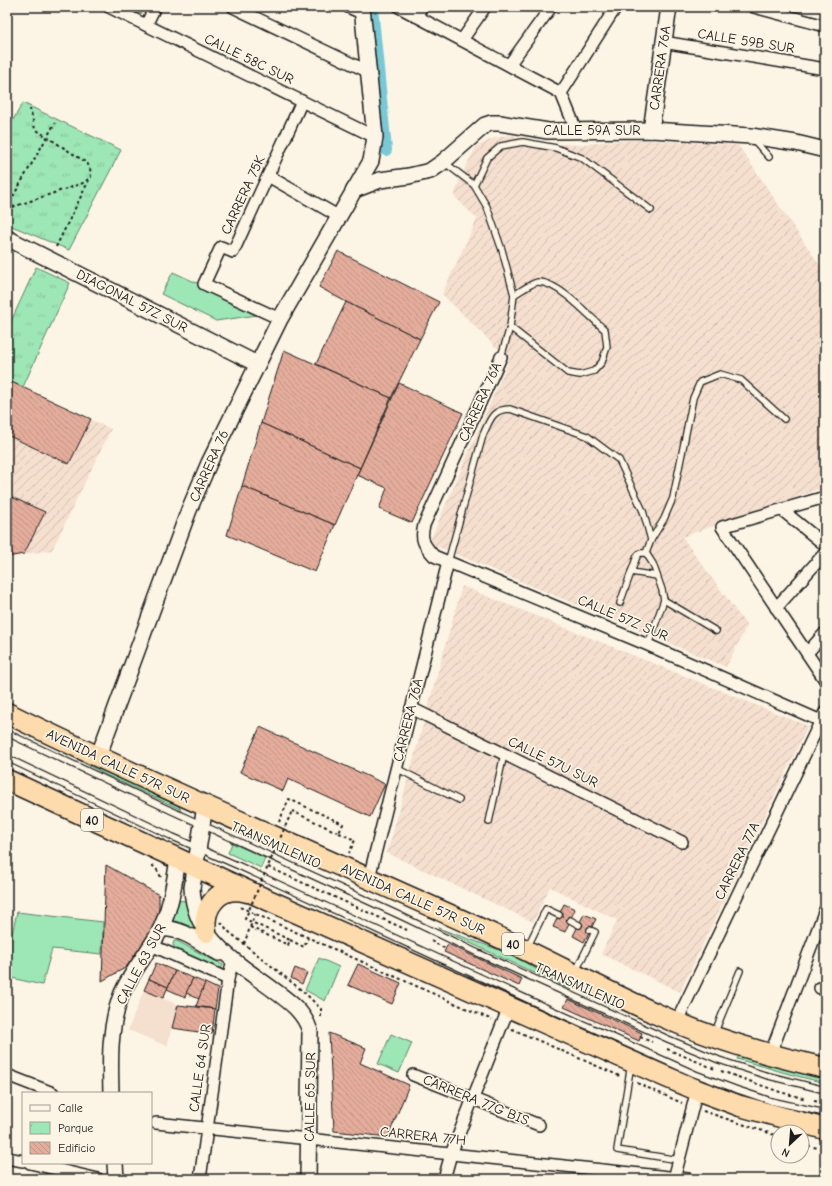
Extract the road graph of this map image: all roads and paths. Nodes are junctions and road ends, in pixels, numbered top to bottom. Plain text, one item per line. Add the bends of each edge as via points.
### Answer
1 (109, 7) edge
2 (155, 7) edge
3 (232, 7) edge
4 (348, 7) edge
5 (399, 7) edge
6 (485, 7) edge
7 (551, 7) edge
8 (616, 7) edge
9 (669, 7) edge
10 (754, 7) edge
11 (363, 10) edge
12 (419, 11) edge
13 (146, 25) junction
14 (825, 26) edge
15 (462, 40) junction
16 (663, 42) junction
17 (509, 65) junction
18 (825, 69) edge
19 (369, 72) junction
20 (561, 93) junction
21 (302, 101) junction
22 (30, 109) dead end
23 (55, 123) dead end
24 (651, 130) junction
25 (577, 132) junction
26 (47, 136) junction
27 (751, 136) junction
28 (375, 137) junction
29 (825, 150) edge
30 (769, 157) dead end
31 (443, 162) junction
32 (268, 176) junction
33 (91, 177) junction
34 (474, 185) junction
35 (354, 190) junction
36 (7, 208) edge
37 (651, 210) dead end
38 (338, 216) junction
39 (7, 238) edge
40 (53, 252) dead end
41 (514, 295) junction
42 (280, 319) junction
43 (510, 326) junction
44 (501, 357) joint
45 (257, 364) junction
46 (784, 419) dead end
47 (825, 497) edge
48 (782, 510) junction
49 (421, 536) joint
50 (651, 540) junction
51 (825, 545) edge
52 (646, 553) junction
53 (825, 553) edge
54 (448, 562) junction
55 (631, 572) junction
56 (658, 576) junction
57 (664, 600) junction
58 (620, 603) dead end
59 (776, 608) junction
60 (716, 631) dead end
61 (825, 633) edge
62 (648, 645) junction
63 (807, 653) junction
64 (825, 680) edge
65 (411, 708) junction
66 (7, 713) edge
67 (823, 717) edge
68 (7, 733) edge
69 (504, 754) junction
70 (98, 757) junction
71 (7, 758) edge
72 (396, 768) junction
73 (7, 780) edge
74 (459, 800) dead end
75 (205, 806) junction
76 (489, 822) dead end
77 (202, 825) junction
78 (339, 833) junction
79 (273, 836) junction
80 (355, 840) dead end
81 (682, 842) dead end
82 (197, 858) junction
83 (178, 859) junction
84 (268, 867) junction
85 (369, 878) junction
86 (250, 892) junction
87 (825, 910) edge
88 (254, 914) dead end
89 (559, 915) dead end
90 (570, 920) dead end
91 (579, 925) dead end
92 (250, 927) junction
93 (161, 930) junction
94 (590, 930) dead end
95 (206, 932) junction
96 (411, 932) dead end
97 (308, 938) dead end
98 (290, 940) junction
99 (244, 944) dead end
100 (151, 945) junction
101 (526, 950) junction
102 (233, 961) junction
103 (740, 971) dead end
104 (575, 975) junction
105 (228, 979) junction
106 (508, 1007) junction
107 (676, 1023) junction
108 (713, 1037) junction
109 (770, 1055) junction
110 (632, 1062) junction
111 (825, 1068) edge
112 (7, 1075) edge
113 (413, 1075) dead end
114 (697, 1090) junction
115 (825, 1090) edge
116 (50, 1092) edge
117 (111, 1092) edge
118 (473, 1099) junction
119 (810, 1100) dead end
120 (825, 1103) edge
121 (825, 1114) edge
122 (156, 1122) dead end
123 (539, 1125) dead end
124 (207, 1128) junction
125 (825, 1129) edge
126 (309, 1139) junction
127 (810, 1146) edge
128 (825, 1150) edge
129 (451, 1154) junction
130 (7, 1158) edge
131 (679, 1160) junction
132 (22, 1161) edge
133 (34, 1164) edge
134 (115, 1164) edge
135 (674, 1178) edge
136 (98, 1179) edge
137 (116, 1179) edge
138 (200, 1179) edge
139 (308, 1179) edge
140 (444, 1179) edge
141 (688, 1179) edge

1 - 13 street, CALLE 58C SUR
2 - 13 street
3 - 19 street
4 - 11 street
5 - 12 street
6 - 15 street
7 - 17 street
8 - 20 street
9 - 16 street, CARRERA 76A
10 - 14 street
11 - 19 street, CARRERA 76
12 - 15 street
13 - 21 street, CALLE 58C SUR
15 - 17 street
16 - 18 street, CALLE 59B SUR
16 - 24 street, CARRERA 76A
17 - 20 street
19 - 28 street, CARRERA 76
20 - 25 street
21 - 28 street, CALLE 58C SUR
21 - 32 street, CARRERA 75K
22 - 26 path via 35,129
23 - 26 path
24 - 25 street, CALLE 59A SUR
24 - 27 street, CALLE 59A SUR
25 - 31 street, CALLE 59A SUR via 548,131 491,123 485,125
26 - 33 path via 87,163
26 - 36 path
27 - 29 street, CALLE 59A SUR
27 - 30 lane
28 - 35 street, CARRERA 76 via 371,161
31 - 34 lane
31 - 35 street, CALLE 59A SUR via 425,172 380,180
32 - 38 street
32 - 42 street, CARRERA 75K via 233,252 221,247 204,284
33 - 36 path via 83,183
33 - 40 path
34 - 37 lane via 487,158 501,146 523,142 556,148 582,158
34 - 41 lane via 487,207
35 - 38 street, CARRERA 76
38 - 42 street, CARRERA 76
39 - 45 street, DIAGONAL 57Z SUR
41 - 43 lane
41 - 43 lane via 537,282 550,284 562,291 605,330 607,347 602,362 594,371 580,375 568,373
42 - 45 street, CARRERA 76
43 - 44 lane
44 - 49 street, CARRERA 76A
45 - 70 street, CARRERA 76 via 194,498
46 - 50 lane via 741,380 720,374 700,382 693,398 673,498
47 - 48 street
48 - 51 street
48 - 59 street via 722,528
49 - 54 street, CALLE 57Z SUR via 426,548 434,556
50 - 52 lane
50 - 54 lane via 643,511 619,460 587,436 510,409 501,409 492,416 483,435
52 - 55 lane via 637,556
52 - 56 lane
53 - 59 street
54 - 62 street, CALLE 57Z SUR
54 - 65 street, CARRERA 76A
55 - 56 lane
55 - 58 lane
56 - 57 lane
57 - 60 lane
57 - 62 lane
59 - 63 street
61 - 63 street
62 - 67 street, CALLE 57Z SUR
63 - 64 street
65 - 69 street, CALLE 57U SUR
65 - 72 street, CARRERA 76A
66 - 70 highway, AVENIDA CALLE 57R SUR / 40
67 - 107 street, CARRERA 77A
68 - 77 lane, TRANSMILENIO
69 - 76 lane
69 - 81 street, CALLE 57U SUR
70 - 75 highway, AVENIDA CALLE 57R SUR / 40
71 - 82 lane
72 - 74 lane
72 - 85 street, CARRERA 76A
73 - 83 highway, 40
75 - 77 street
75 - 79 highway, AVENIDA CALLE 57R SUR / 40
77 - 82 street
77 - 115 lane, TRANSMILENIO via 668,1039 718,1060
78 - 79 path via 343,824 289,799
78 - 80 path
78 - 84 path, bridge via 292,810
79 - 85 highway, AVENIDA CALLE 57R SUR / 40
82 - 83 highway, 40
82 - 86 highway, 40
82 - 95 street via 192,900 197,917
82 - 121 lane via 695,1074 771,1101
83 - 93 street, CALLE 63 SUR via 172,894
84 - 96 path
84 - 98 path, bridge via 245,919
85 - 101 highway, AVENIDA CALLE 57R SUR / 40
86 - 95 highway via 229,891 216,898 206,913
86 - 106 highway, 40
87 - 109 street
88 - 92 path
89 - 101 lane via 546,908
90 - 91 lane
92 - 98 path, bridge via 288,945
92 - 99 path
93 - 100 street, CALLE 63 SUR
93 - 102 street via 181,932
94 - 104 lane via 595,932
95 - 102 street
97 - 98 path via 304,947
100 - 105 street
100 - 117 street, CALLE 63 SUR via 123,993 113,1023 110,1049
101 - 104 highway, AVENIDA CALLE 57R SUR / 40
102 - 105 street, CALLE 64 SUR
102 - 126 street, CALLE 65 SUR via 293,1005 304,1016 309,1026
103 - 108 lane
104 - 107 highway, AVENIDA CALLE 57R SUR / 40
105 - 124 street, CALLE 64 SUR
106 - 110 highway, 40
106 - 118 street
107 - 108 highway, AVENIDA CALLE 57R SUR / 40
108 - 109 highway, AVENIDA CALLE 57R SUR / 40
109 - 111 highway, AVENIDA CALLE 57R SUR / 40
110 - 114 highway, 40
110 - 131 lane via 617,1150
112 - 116 street
113 - 118 street, CARRERA 77G BIS
114 - 125 highway, 40 via 747,1108
114 - 131 street
118 - 123 street, CARRERA 77G BIS
118 - 129 street
119 - 120 path
122 - 124 street, CARRERA 77H
124 - 126 street, CARRERA 77H
124 - 138 street, CALLE 64 SUR
126 - 129 street, CARRERA 77H
126 - 139 street, CALLE 65 SUR
127 - 128 path
129 - 135 street, CARRERA 77H
129 - 140 street
130 - 132 street
131 - 135 street
133 - 136 street
134 - 137 street
135 - 141 street, CARRERA 77H

